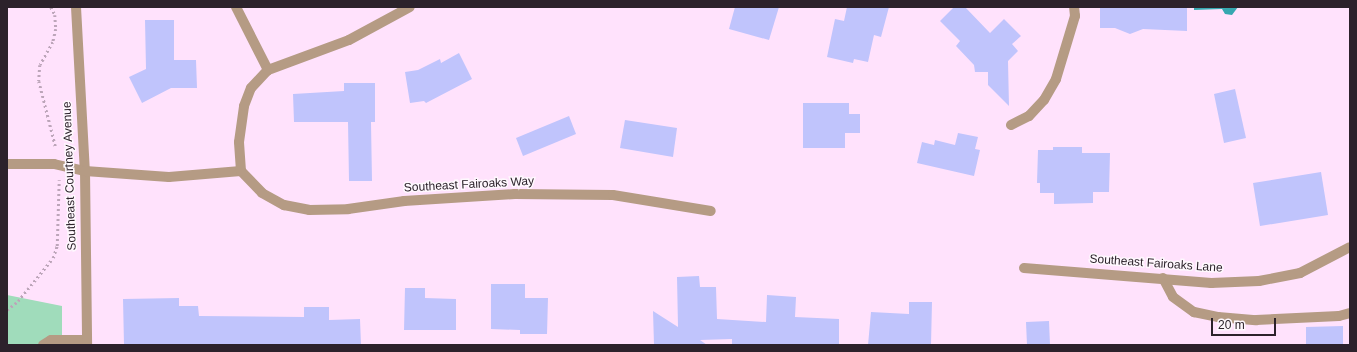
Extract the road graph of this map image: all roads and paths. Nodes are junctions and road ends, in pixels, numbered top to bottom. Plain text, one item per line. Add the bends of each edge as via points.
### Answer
1 (76, 7) edge
2 (236, 7) edge
3 (410, 7) edge
4 (1074, 7) edge
5 (268, 70) junction
6 (1011, 125) dead end
7 (7, 164) edge
8 (241, 170) junction
9 (85, 171) junction
10 (711, 211) dead end
11 (1350, 247) edge
12 (1024, 268) dead end
13 (1163, 278) junction
14 (1350, 313) edge
15 (87, 342) edge
16 (43, 345) edge

1 - 9 street, Southeast Courtney Avenue
2 - 5 street
3 - 5 street via 349,40
4 - 6 street via 1074,16 1056,79 1044,100 1029,116
5 - 8 street via 250,88 244,106 238,142
7 - 9 street via 54,164
8 - 9 street via 169,177
8 - 10 street, Southeast Fairoaks Way via 262,193 284,205 310,210 515,194 613,195
9 - 15 street, Southeast Courtney Avenue
11 - 13 street, Southeast Fairoaks Lane via 1300,273 1259,281 1211,283
12 - 13 street, Southeast Fairoaks Lane
13 - 14 street via 1174,297 1194,312 1218,317 1256,320 1339,316
15 - 16 street via 51,340

